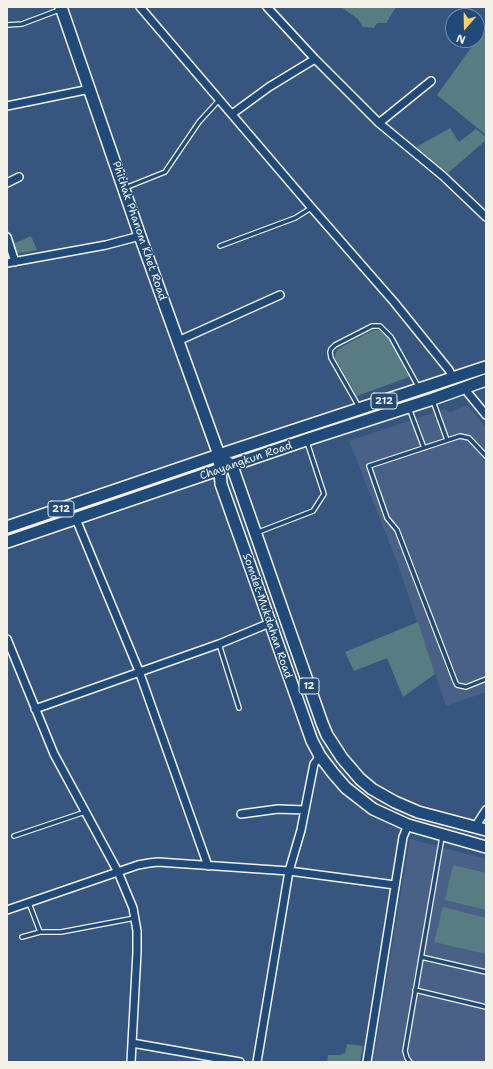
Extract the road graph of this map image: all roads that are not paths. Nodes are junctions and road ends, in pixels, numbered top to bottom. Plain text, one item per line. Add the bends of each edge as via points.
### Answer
1 (140, 7) edge
2 (267, 7) edge
3 (62, 8) edge
4 (7, 25) edge
5 (315, 59) junction
6 (431, 81) dead end
7 (90, 89) junction
8 (220, 100) junction
9 (7, 106) edge
10 (232, 114) junction
11 (379, 123) junction
12 (19, 177) dead end
13 (7, 183) edge
14 (124, 188) junction
15 (311, 207) junction
16 (486, 217) edge
17 (140, 236) junction
18 (7, 237) edge
19 (220, 246) dead end
20 (15, 262) junction
21 (7, 263) edge
22 (280, 295) dead end
23 (178, 341) junction
24 (486, 367) edge
25 (453, 378) junction
26 (486, 380) edge
27 (465, 387) junction
28 (420, 389) junction
29 (433, 400) junction
30 (409, 407) junction
31 (360, 409) junction
32 (486, 415) edge
33 (306, 440) junction
34 (447, 440) junction
35 (424, 448) junction
36 (219, 455) junction
37 (486, 456) edge
38 (232, 466) junction
39 (219, 470) junction
40 (76, 518) junction
41 (7, 527) edge
42 (255, 533) junction
43 (7, 542) edge
44 (270, 622) junction
45 (7, 639) edge
46 (219, 644) junction
47 (139, 671) junction
48 (486, 679) edge
49 (35, 708) junction
50 (239, 708) dead end
51 (320, 756) junction
52 (305, 810) junction
53 (486, 810) edge
54 (85, 812) junction
55 (241, 814) dead end
56 (408, 825) junction
57 (481, 828) edge
58 (14, 836) dead end
59 (442, 836) junction
60 (486, 847) edge
61 (208, 866) junction
62 (289, 871) junction
63 (118, 872) junction
64 (395, 885) junction
65 (28, 902) junction
66 (7, 910) edge
67 (136, 918) junction
68 (40, 932) junction
69 (22, 938) dead end
70 (421, 957) junction
71 (486, 972) edge
72 (416, 990) junction
73 (486, 1007) edge
74 (132, 1043) junction
75 (131, 1062) edge
76 (240, 1062) edge
77 (257, 1062) edge
78 (367, 1062) edge
79 (410, 1062) edge

1 - 8 street
2 - 5 street
3 - 4 lane via 22,24
3 - 7 main road, Phithak Phanom Khet Road
5 - 10 street via 269,87
5 - 11 street
6 - 11 street
7 - 9 street
7 - 14 main road, Phithak Phanom Khet Road
8 - 10 street
8 - 14 lane via 199,122 165,172
10 - 15 street
11 - 16 street via 443,176
12 - 13 street
14 - 17 main road, Phithak Phanom Khet Road
15 - 19 lane via 296,218
15 - 25 street via 394,302
17 - 20 street
17 - 23 main road, Phithak Phanom Khet Road
18 - 20 street
20 - 21 street
22 - 23 street
23 - 36 main road, Phithak Phanom Khet Road
24 - 25 main road, Chayangkun Road / 212
25 - 28 main road, Chayangkun Road / 212
26 - 27 main road, Chayangkun Road / 212
27 - 29 main road, Chayangkun Road / 212
27 - 32 street
28 - 31 main road, Chayangkun Road / 212
28 - 31 lane via 391,336 380,326 372,326 336,345 330,352
29 - 30 main road, Chayangkun Road / 212
29 - 34 lane
30 - 33 main road, Chayangkun Road / 212
30 - 35 lane
31 - 36 main road, Chayangkun Road / 212
33 - 38 main road, Chayangkun Road / 212
33 - 42 lane via 324,494 313,511
34 - 35 lane
34 - 37 lane via 465,436
35 - 48 lane via 369,466 387,518 396,530 457,685 466,687
36 - 38 main road
36 - 39 main road, Somdet-Mukdahan Road
36 - 41 main road, Chayangkun Road / 212
38 - 39 main road, Chayangkun Road / 212
38 - 42 main road, Somdet-Mukdahan Road / 12
39 - 40 main road, Chayangkun Road / 212
39 - 44 main road, Somdet-Mukdahan Road / 12 via 221,484
40 - 43 main road, Chayangkun Road / 212
40 - 47 street
42 - 57 main road, Somdet-Mukdahan Road / 12 via 322,723 342,758 372,789 395,802 418,812
44 - 46 street
44 - 51 main road, Somdet-Mukdahan Road / 12 via 306,726
45 - 49 street
46 - 47 street
46 - 50 lane
47 - 49 street
47 - 61 street
49 - 54 street via 54,754
51 - 52 street via 314,764
51 - 56 main road, Somdet-Mukdahan Road / 12 via 358,799
52 - 55 street via 278,809
52 - 62 street
53 - 57 street
54 - 58 lane
54 - 63 street
56 - 59 main road, Somdet-Mukdahan Road / 12
56 - 64 street via 403,836
59 - 60 main road, Somdet-Mukdahan Road / 12
59 - 70 lane
61 - 62 street
61 - 63 street via 149,863
62 - 64 street
62 - 77 street
63 - 65 street
63 - 67 street
64 - 78 street
65 - 66 street
65 - 68 lane
67 - 68 lane via 61,932
67 - 74 street via 137,952
68 - 69 lane
70 - 71 lane
70 - 72 lane
72 - 73 lane
72 - 79 lane via 405,1051
74 - 75 street
74 - 76 street

